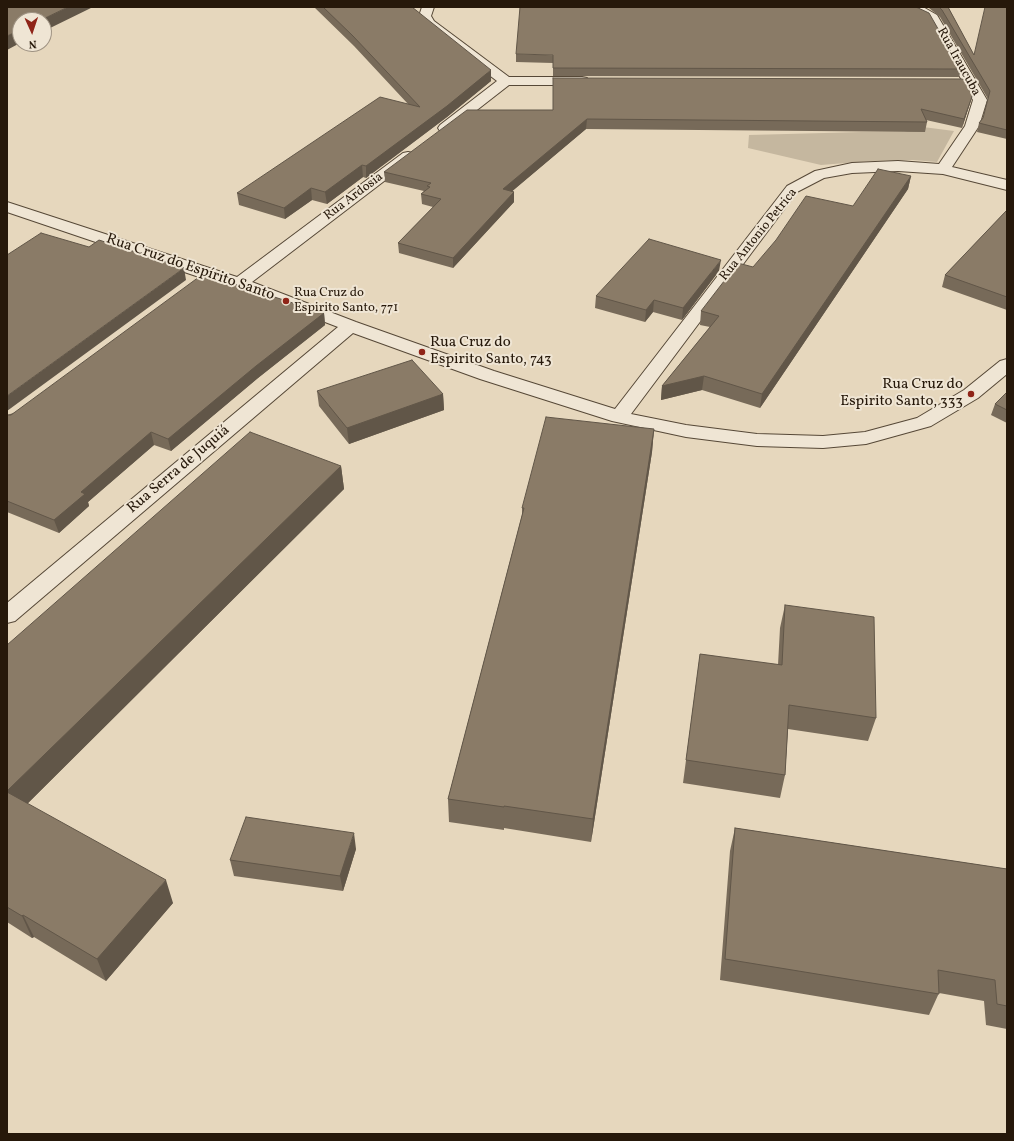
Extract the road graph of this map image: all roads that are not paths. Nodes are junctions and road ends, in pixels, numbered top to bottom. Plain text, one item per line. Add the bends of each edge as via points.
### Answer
1 (428, 7) edge
2 (912, 7) edge
3 (506, 81) junction
4 (592, 82) edge
5 (956, 83) edge
6 (971, 83) junction
7 (431, 138) edge
8 (418, 148) edge
9 (943, 169) junction
10 (1007, 185) edge
11 (7, 207) edge
12 (208, 274) junction
13 (240, 283) junction
14 (189, 287) edge
15 (350, 326) junction
16 (1007, 365) edge
17 (619, 417) junction
18 (7, 615) edge

1 - 3 street via 425,16 429,23
2 - 6 street, Rua Iraucuba via 933,18
3 - 4 street
3 - 7 street
5 - 6 street
6 - 9 street, Rua Iraucuba via 980,100 977,113 972,126
8 - 13 street, Rua Ardosia
9 - 10 street, Rua Antonio Petrica
9 - 17 street, Rua Antonio Petrica via 898,166 852,168 820,174 792,189
11 - 12 street, Rua Cruz do Espírito Santo
12 - 13 street, Rua Cruz do Espírito Santo
12 - 14 street
13 - 15 street, Rua Cruz do Espírito Santo
15 - 17 street, Rua Cruz do Espírito Santo
15 - 18 street, Rua Serra de Juquiá
16 - 17 street, Rua Cruz do Espírito Santo via 971,394 924,422 866,438 823,442 757,440 686,431

